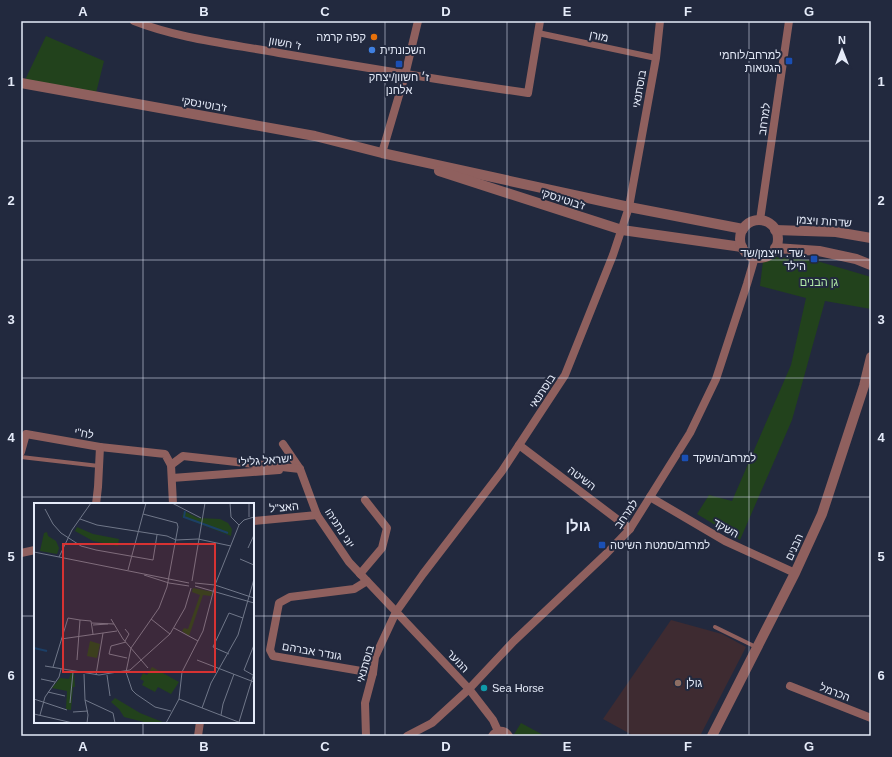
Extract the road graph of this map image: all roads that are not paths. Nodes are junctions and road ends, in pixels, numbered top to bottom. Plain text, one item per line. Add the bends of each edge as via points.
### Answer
1 (134, 21) edge
2 (418, 21) edge
3 (540, 21) edge
4 (660, 21) edge
5 (789, 21) edge
6 (538, 33) junction
7 (656, 58) junction
8 (404, 75) junction
9 (21, 83) edge
10 (382, 153) junction
11 (629, 207) junction
12 (760, 220) junction
13 (743, 229) junction
14 (622, 230) junction
15 (776, 230) junction
16 (871, 238) edge
17 (742, 247) junction
18 (775, 248) junction
19 (755, 257) junction
20 (871, 265) edge
21 (871, 357) edge
22 (283, 444) dead end
23 (519, 445) junction
24 (100, 447) junction
25 (21, 452) edge
26 (21, 457) edge
27 (171, 465) junction
28 (99, 466) junction
29 (300, 469) junction
30 (172, 478) junction
31 (650, 497) junction
32 (366, 500) dead end
33 (96, 503) edge
34 (173, 503) edge
35 (317, 514) junction
36 (254, 521) edge
37 (630, 529) junction
38 (34, 550) edge
39 (21, 553) edge
40 (795, 573) junction
41 (360, 574) junction
42 (367, 581) junction
43 (396, 612) junction
44 (715, 627) dead end
45 (757, 647) junction
46 (373, 673) junction
47 (790, 686) dead end
48 (469, 689) junction
49 (871, 718) edge
50 (200, 723) edge
51 (495, 733) edge
52 (198, 736) edge
53 (366, 736) edge
54 (408, 736) edge
55 (509, 736) edge
56 (712, 736) edge

1 - 8 street, ז' חשוון via 192,38
2 - 8 street
3 - 6 street
4 - 7 street, בוסתנאי
5 - 12 street, למרחב
6 - 7 street, מורן
6 - 8 street, ז' חשוון via 528,94
7 - 11 street, בוסתנאי
8 - 10 street
9 - 10 street, ז'בוטינסקי via 315,136
10 - 11 street, ז'בוטינסקי
10 - 14 street, ז'בוטינסקי
11 - 13 street, ז'בוטינסקי
11 - 14 street, בוסתנאי
12 - 13 street via 753,221
12 - 15 street via 772,225
13 - 17 street via 740,241
14 - 17 street, ז'בוטינסקי
14 - 23 street, בוסתנאי via 565,375
15 - 16 street, שדרות ויצמן via 836,232
15 - 18 street
17 - 19 street via 749,255
18 - 19 street via 767,256
18 - 20 street via 820,251
19 - 31 street, למרחב via 716,379 690,433
21 - 40 street, הבנים via 822,514
22 - 29 street, יוני נתניהו
23 - 37 street, השיטה
23 - 43 street, בוסתנאי
24 - 25 street, לח"י via 26,434
24 - 27 street via 165,454
24 - 28 street, לח"י
26 - 28 lane
27 - 29 street, ישראל גלילי via 184,456
27 - 30 street
28 - 33 street, לח"י
29 - 30 street, ישראל גלילי
29 - 35 street, יוני נתניהו
30 - 34 street
31 - 37 street, למרחב
31 - 40 street, השקד via 725,541
32 - 41 street via 387,528 382,548
35 - 36 street, האצ"ל
35 - 41 street, יוני נתניהו
37 - 48 street, למרחב
38 - 39 street
40 - 45 street, הבנים
41 - 42 street, יוני נתניהו
42 - 43 street, יוני נתניהו
42 - 46 street, גונדר אברהם via 354,589 290,597 279,603 270,650 273,656
43 - 46 street, בוסתנאי via 375,657
43 - 48 street, הנוער
44 - 45 lane
45 - 56 street, הבנים
46 - 53 street, בוסתנאי via 366,702
47 - 49 street, הכרמל
48 - 51 street, הנוער via 493,720
48 - 54 street, למרחב via 432,723
50 - 52 street
51 - 55 street, הנוער via 505,731

